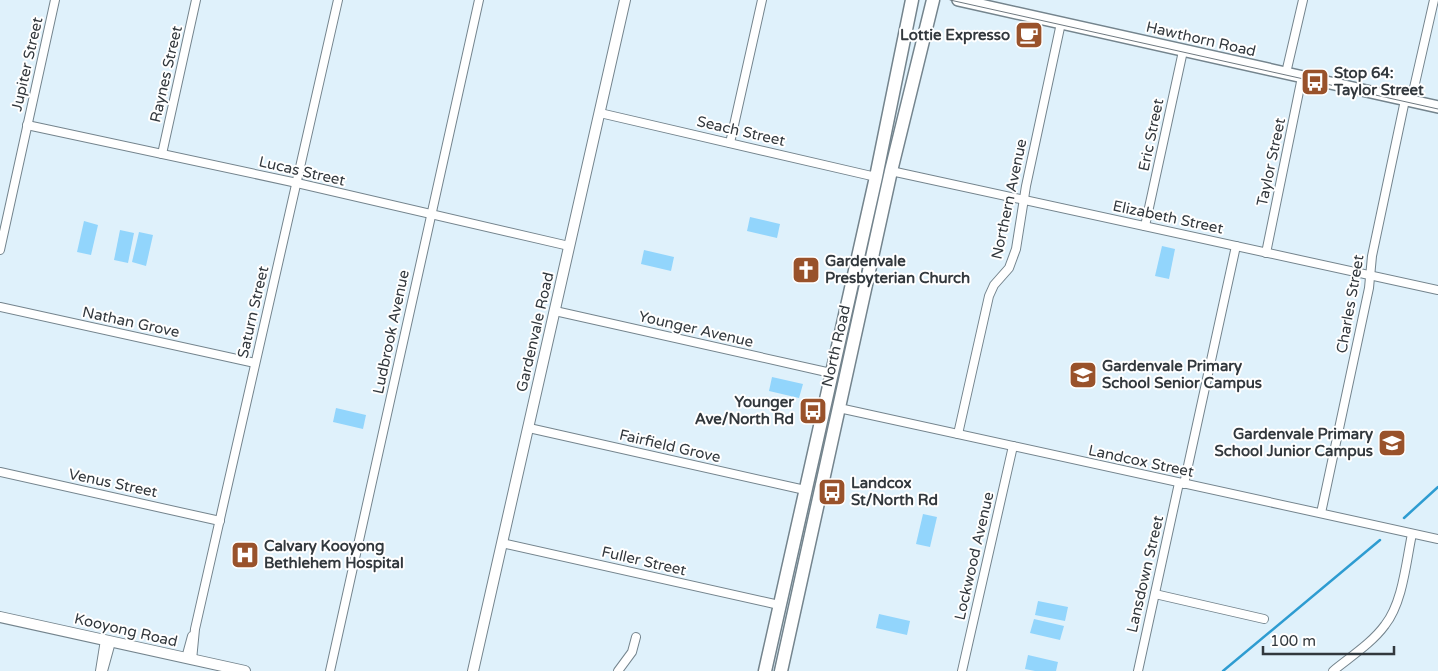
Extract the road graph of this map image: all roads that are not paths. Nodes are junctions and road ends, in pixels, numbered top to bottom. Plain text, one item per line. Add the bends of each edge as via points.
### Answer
1 (55, 0) edge
2 (196, 0) edge
3 (338, 0) edge
4 (479, 0) edge
5 (625, 0) edge
6 (762, 0) edge
7 (912, 0) edge
8 (933, 0) edge
9 (958, 0) edge
10 (1303, 0) edge
11 (1434, 0) edge
12 (1061, 23) junction
13 (903, 44) junction
14 (922, 48) junction
15 (1183, 51) junction
16 (1286, 73) junction
17 (1302, 77) junction
18 (1408, 100) junction
19 (1438, 107) edge
20 (600, 113) junction
21 (27, 125) junction
22 (730, 143) junction
23 (162, 154) junction
24 (892, 171) junction
25 (876, 176) junction
26 (297, 183) junction
27 (1024, 200) junction
28 (431, 214) junction
29 (1145, 226) junction
30 (569, 246) junction
31 (1236, 246) junction
32 (0, 250) edge
33 (1266, 253) junction
34 (1370, 275) junction
35 (1438, 290) edge
36 (0, 307) edge
37 (555, 311) junction
38 (256, 363) junction
39 (831, 374) junction
40 (839, 408) junction
41 (529, 428) junction
42 (958, 434) junction
43 (1013, 446) junction
44 (0, 472) edge
45 (1182, 484) junction
46 (804, 490) junction
47 (1321, 514) junction
48 (220, 521) junction
49 (1412, 534) junction
50 (1438, 539) edge
51 (502, 543) junction
52 (792, 547) junction
53 (807, 551) junction
54 (1155, 594) junction
55 (779, 605) junction
56 (0, 617) edge
57 (1264, 619) dead end
58 (636, 637) dead end
59 (108, 641) junction
60 (189, 659) junction
61 (102, 671) edge
62 (245, 671) edge
63 (330, 671) edge
64 (473, 671) edge
65 (618, 671) edge
66 (764, 671) edge
67 (781, 671) edge
68 (962, 671) edge
69 (1138, 671) edge
70 (1333, 671) edge

1 - 21 street, Jupiter Street
2 - 23 street, Raynes Street
3 - 26 street, Saturn Street
4 - 28 street, Ludbrook Avenue
5 - 20 street, Gardenvale Road
6 - 22 street
7 - 13 highway, North Road
8 - 14 highway, North Road
9 - 12 main road, Hawthorn Road
10 - 16 street
11 - 18 street, Charles Street
12 - 15 main road, Hawthorn Road
12 - 27 street, Northern Avenue
13 - 14 highway
13 - 25 highway, North Road
14 - 24 highway, North Road
15 - 16 main road, Hawthorn Road
15 - 29 street, Eric Street
16 - 17 main road, Hawthorn Road
17 - 18 main road, Hawthorn Road
17 - 33 street, Taylor Street
18 - 19 main road, Hawthorn Road
18 - 34 street, Charles Street
20 - 22 street, Seach Street
20 - 30 street, Gardenvale Road
21 - 23 street, Lucas Street
21 - 32 street, Jupiter Street
22 - 25 street, Seach Street
23 - 26 street, Lucas Street
24 - 27 street, Elizabeth Street
24 - 40 highway, North Road
25 - 39 highway, North Road
26 - 28 street, Lucas Street
26 - 38 street, Saturn Street
27 - 29 street, Elizabeth Street
27 - 42 street, Northern Avenue via 1014,257 989,296
28 - 30 street, Lucas Street
28 - 63 street, Ludbrook Avenue
29 - 31 street, Elizabeth Street
30 - 37 street, Gardenvale Road
31 - 33 street, Elizabeth Street
31 - 45 street, Lansdown Street
33 - 34 street, Elizabeth Street
34 - 35 street, Elizabeth Street
34 - 47 street, Charles Street
36 - 38 street, Nathan Grove
37 - 39 street, Younger Avenue
37 - 41 street, Gardenvale Road
38 - 48 street, Saturn Street
39 - 46 highway, North Road
40 - 42 street, Landcox Street
40 - 53 highway, North Road
41 - 46 street, Fairfield Grove
41 - 51 street, Gardenvale Road
42 - 43 street, Landcox Street
43 - 45 street, Landcox Street
43 - 68 street, Lockwood Avenue
44 - 48 street, Venus Street
45 - 47 street, Landcox Street
45 - 54 street, Lansdown Street
46 - 52 highway, North Road
47 - 49 street, Landcox Street
48 - 60 street, Saturn Street
49 - 50 street, Landcox Street
49 - 70 street via 1393,613 1380,632
51 - 55 street, Fuller Street
51 - 64 street, Gardenvale Road
52 - 53 highway
52 - 55 highway, North Road
53 - 67 highway, North Road
54 - 57 street
54 - 69 street, Lansdown Street
55 - 66 highway, North Road
56 - 59 street, Kooyong Road
58 - 65 street via 632,652
59 - 60 street, Kooyong Road
59 - 61 street
60 - 62 street, Kooyong Road

